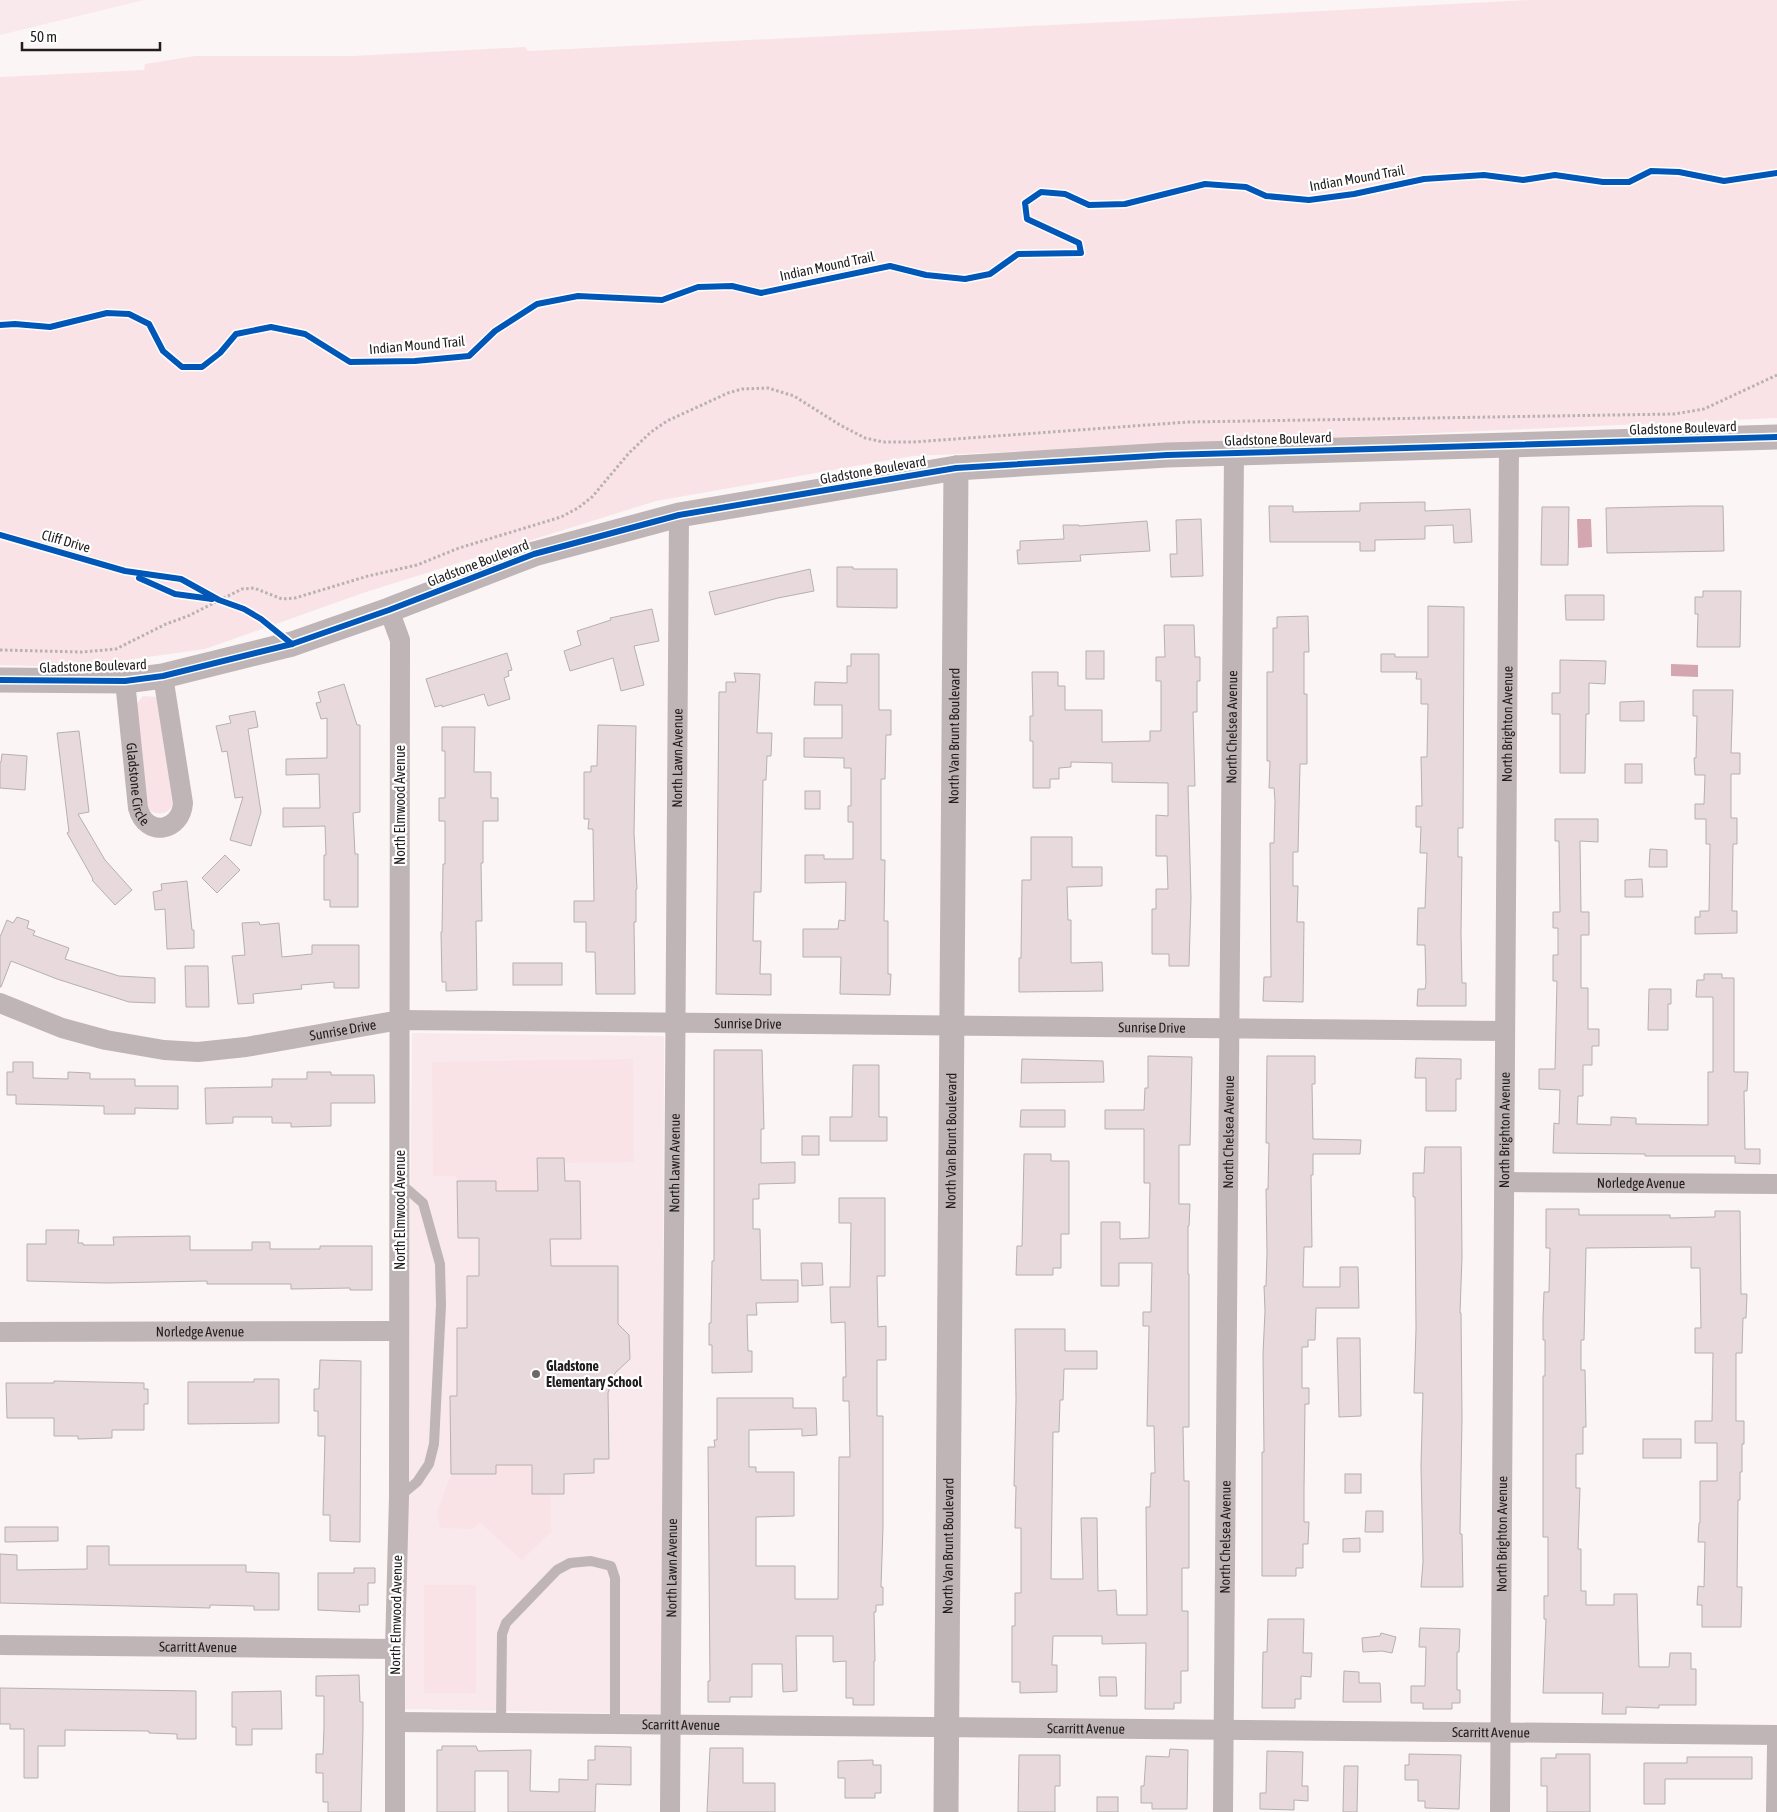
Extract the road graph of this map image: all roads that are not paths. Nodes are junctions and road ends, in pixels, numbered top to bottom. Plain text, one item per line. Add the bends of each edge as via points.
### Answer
1 (1777, 437) edge
2 (1509, 446) junction
3 (1234, 453) junction
4 (956, 468) junction
5 (679, 515) junction
6 (389, 610) junction
7 (163, 676) junction
8 (0, 680) edge
9 (125, 681) junction
10 (0, 1003) edge
11 (400, 1020) junction
12 (676, 1023) junction
13 (952, 1026) junction
14 (1229, 1029) junction
15 (1505, 1031) junction
16 (1505, 1182) junction
17 (400, 1183) junction
18 (1777, 1184) edge
19 (399, 1331) junction
20 (0, 1332) edge
21 (399, 1497) junction
22 (0, 1645) edge
23 (395, 1649) junction
24 (395, 1722) junction
25 (502, 1723) junction
26 (615, 1724) junction
27 (671, 1725) junction
28 (947, 1727) junction
29 (1224, 1730) junction
30 (1500, 1732) junction
31 (1777, 1735) edge
32 (1777, 1746) edge
33 (395, 1812) edge
34 (670, 1812) edge
35 (946, 1812) edge
36 (1223, 1812) edge
37 (1500, 1812) edge
38 (1776, 1812) edge

1 - 2 street, Gladstone Boulevard
2 - 3 street, Gladstone Boulevard
2 - 15 street, North Brighton Avenue
3 - 4 street, Gladstone Boulevard via 1092,458
3 - 14 street, North Chelsea Avenue
4 - 5 street, Gladstone Boulevard
4 - 13 street, North Van Brunt Boulevard
5 - 6 street, Gladstone Boulevard via 534,554
5 - 12 street, North Lawn Avenue
6 - 7 street, Gladstone Boulevard via 292,644
6 - 11 street, North Elmwood Avenue via 400,640
7 - 9 street, Gladstone Boulevard
7 - 9 street, Gladstone Circle via 183,812 170,826 161,828 147,824 138,808
8 - 9 street, Gladstone Boulevard
10 - 11 street, Sunrise Drive via 62,1028 106,1040 198,1052 246,1047
11 - 12 street, Sunrise Drive
11 - 17 street, North Elmwood Avenue
12 - 13 street, Sunrise Drive
12 - 27 street, North Lawn Avenue
13 - 14 street, Sunrise Drive
13 - 28 street, North Van Brunt Boulevard
14 - 15 street, Sunrise Drive
14 - 29 street, North Chelsea Avenue
15 - 16 street, North Brighton Avenue
16 - 18 street, Norledge Avenue
16 - 30 street, North Brighton Avenue
17 - 19 street, North Elmwood Avenue
17 - 21 lane via 423,1203 440,1264 441,1305 434,1444 430,1464 417,1482
19 - 20 street, Norledge Avenue
19 - 21 street, North Elmwood Avenue
21 - 23 street, North Elmwood Avenue
22 - 23 street, Scarritt Avenue
23 - 24 street, North Elmwood Avenue
24 - 25 street, Scarritt Avenue
24 - 33 street, North Elmwood Avenue
25 - 26 street, Scarritt Avenue
25 - 26 lane via 502,1634 506,1623 557,1570 570,1563 591,1561 611,1566 615,1578
26 - 27 street, Scarritt Avenue
27 - 28 street, Scarritt Avenue
27 - 34 street, North Lawn Avenue
28 - 29 street, Scarritt Avenue
28 - 35 street, North Van Brunt Boulevard
29 - 30 street, Scarritt Avenue
29 - 36 street, North Chelsea Avenue
30 - 31 street, Scarritt Avenue
30 - 37 street, North Brighton Avenue
32 - 38 street

